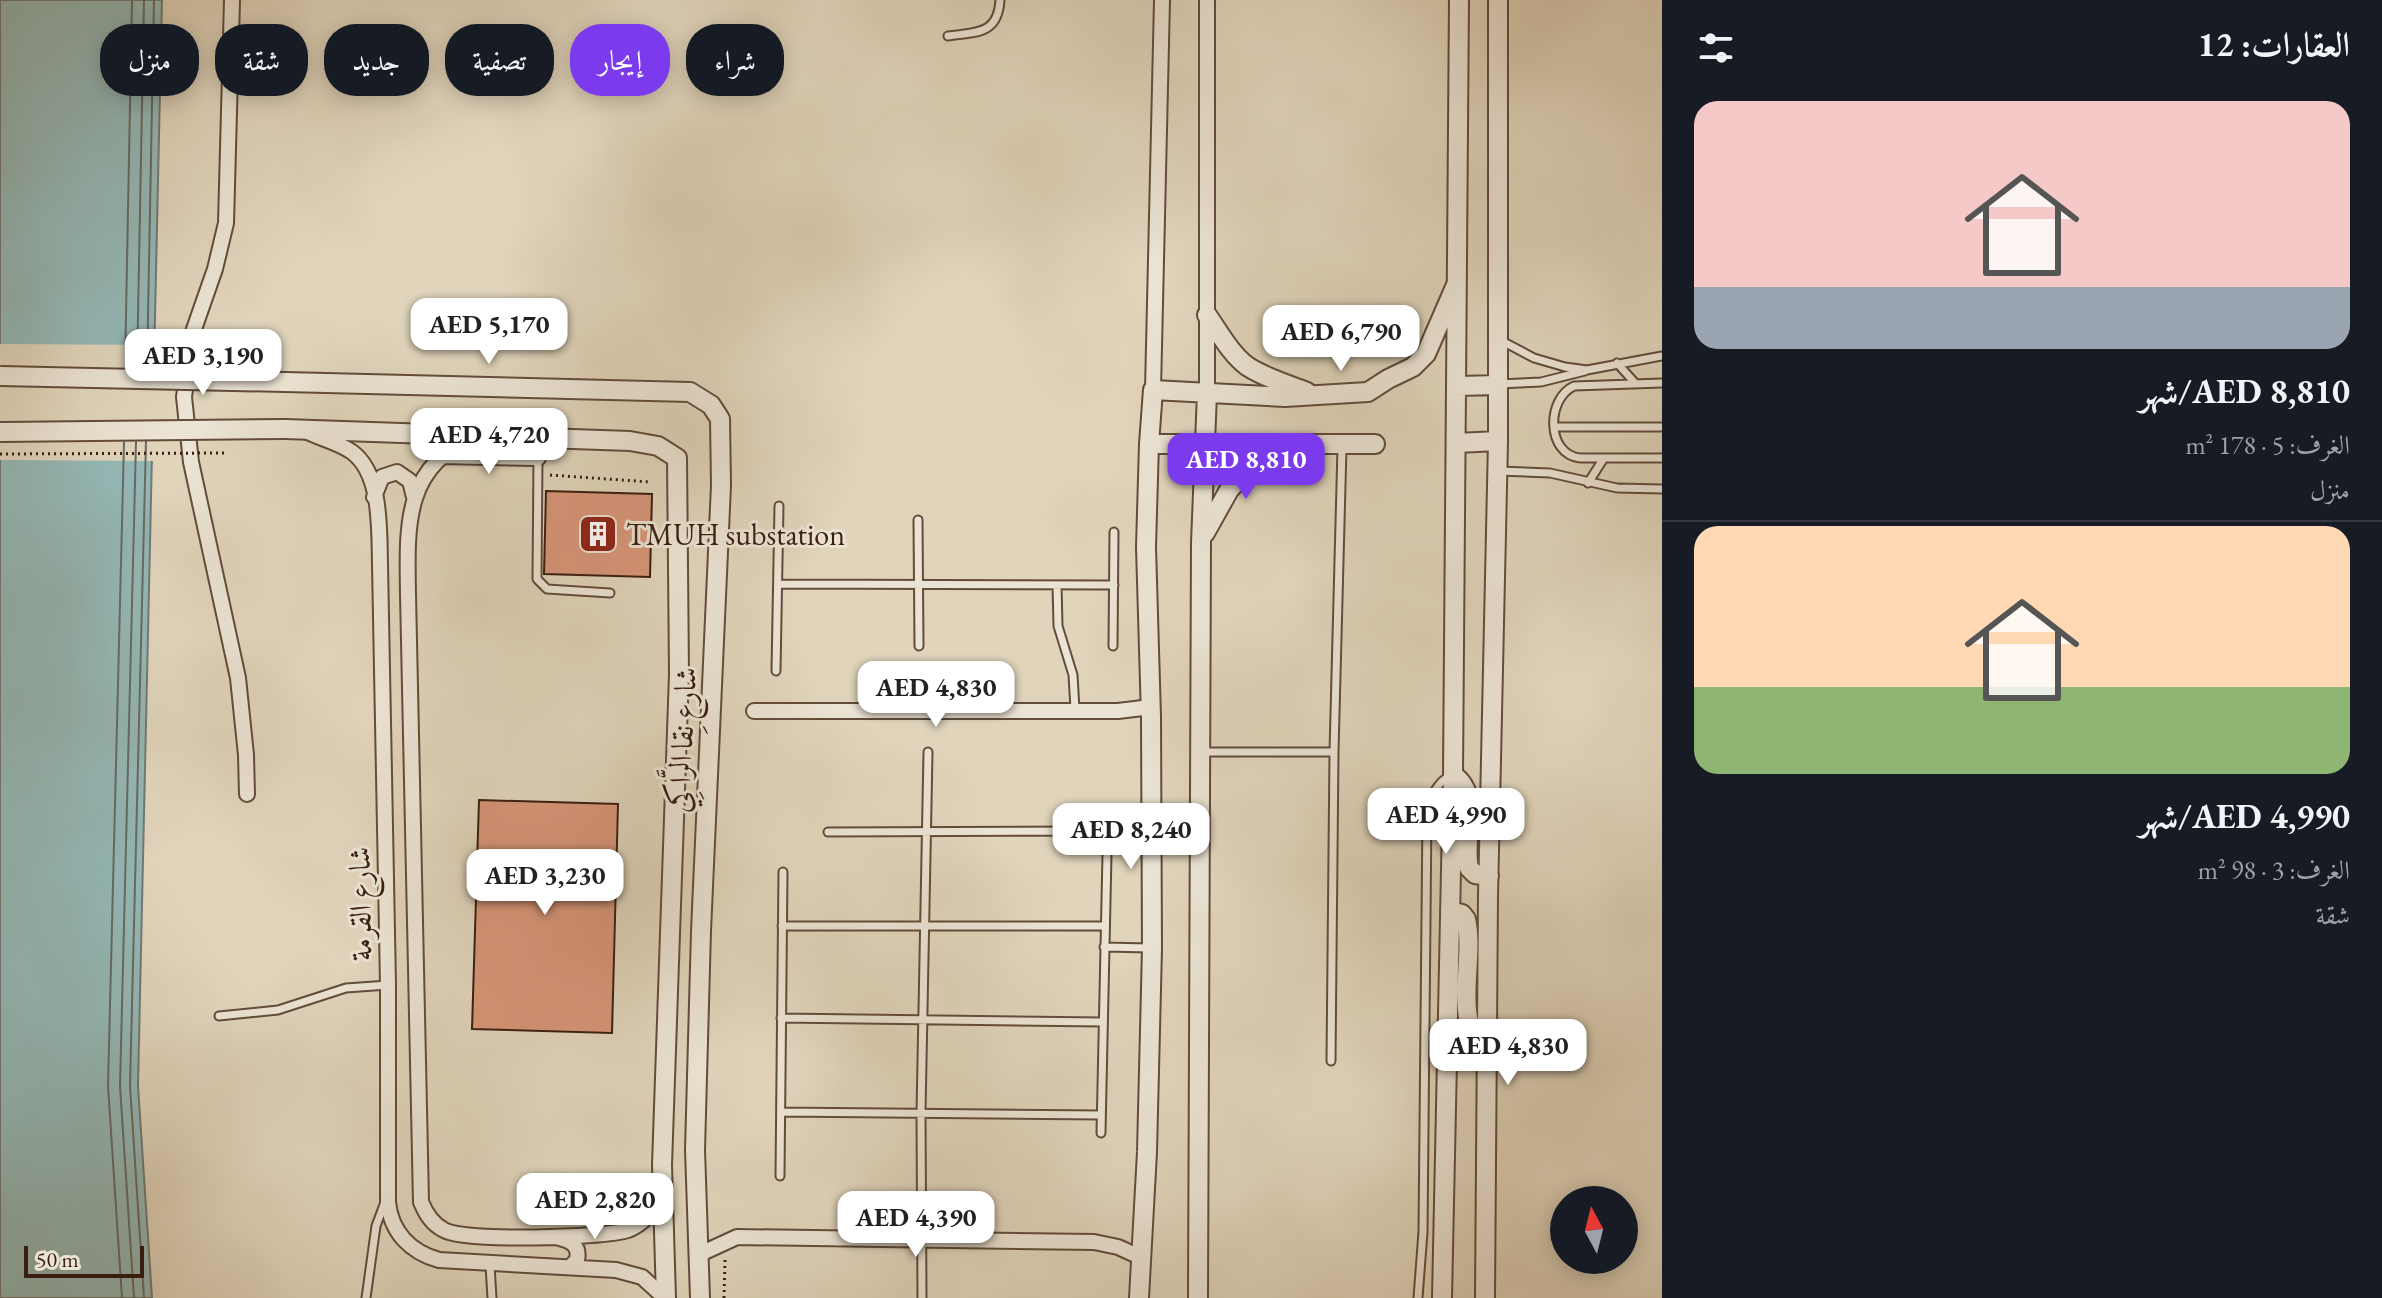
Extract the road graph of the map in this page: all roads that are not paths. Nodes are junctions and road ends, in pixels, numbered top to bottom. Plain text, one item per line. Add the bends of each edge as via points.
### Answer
1 (232, 0) edge
2 (1000, 0) edge
3 (1162, 0) edge
4 (1207, 0) edge
5 (1459, 0) edge
6 (1498, 0) edge
7 (948, 36) dead end
8 (1458, 281) junction
9 (1207, 315) junction
10 (1498, 339) junction
11 (1662, 356) edge
12 (1617, 363) junction
13 (1587, 370) junction
14 (0, 376) edge
15 (1635, 383) junction
16 (1662, 383) edge
17 (1498, 385) junction
18 (1458, 386) junction
19 (1153, 390) junction
20 (1207, 393) junction
21 (1317, 396) junction
22 (1555, 427) junction
23 (1662, 427) edge
24 (294, 429) junction
25 (0, 432) edge
26 (475, 437) junction
27 (1498, 441) junction
28 (1457, 443) junction
29 (1149, 444) junction
30 (1375, 444) dead end
31 (1205, 445) junction
32 (1268, 445) junction
33 (1342, 445) junction
34 (441, 456) junction
35 (538, 458) joint
36 (1604, 458) junction
37 (1662, 458) edge
38 (1497, 471) junction
39 (1588, 483) junction
40 (1662, 489) edge
41 (414, 497) junction
42 (374, 498) junction
43 (779, 506) dead end
44 (918, 520) dead end
45 (1114, 532) dead end
46 (1201, 543) junction
47 (778, 584) junction
48 (919, 585) junction
49 (1057, 585) junction
50 (1114, 585) junction
51 (610, 593) dead end
52 (919, 646) dead end
53 (1113, 646) dead end
54 (776, 671) dead end
55 (1075, 709) junction
56 (754, 711) dead end
57 (1151, 712) junction
58 (928, 752) dead end
59 (1201, 752) junction
60 (1334, 752) junction
61 (1453, 775) junction
62 (247, 794) dead end
63 (828, 832) dead end
64 (926, 832) junction
65 (783, 872) dead end
66 (1489, 876) junction
67 (1450, 911) junction
68 (782, 926) junction
69 (924, 926) junction
70 (1105, 926) junction
71 (1104, 947) junction
72 (1152, 948) junction
73 (388, 985) junction
74 (219, 1016) dead end
75 (781, 1018) junction
76 (922, 1020) junction
77 (1102, 1022) junction
78 (1487, 1053) junction
79 (1331, 1061) dead end
80 (781, 1112) junction
81 (921, 1113) junction
82 (1100, 1115) junction
83 (1101, 1133) dead end
84 (780, 1176) dead end
85 (389, 1192) junction
86 (662, 1196) junction
87 (554, 1237) junction
88 (921, 1240) junction
89 (698, 1255) junction
90 (1140, 1257) junction
91 (490, 1265) junction
92 (570, 1267) junction
93 (366, 1298) edge
94 (492, 1298) edge
95 (665, 1298) edge
96 (700, 1298) edge
97 (922, 1298) edge
98 (1139, 1298) edge
99 (1198, 1298) edge
100 (1418, 1298) edge
101 (1442, 1298) edge
102 (1485, 1298) edge

1 - 62 street via 226,223 193,332 184,397 191,462 238,678
2 - 7 lane via 996,20 988,28
3 - 19 street
4 - 9 street
5 - 8 street
6 - 10 street
8 - 18 street
8 - 21 street via 1419,362 1368,392
9 - 20 street
9 - 21 street via 1247,365
10 - 13 lane via 1534,358
10 - 17 street
11 - 12 lane
12 - 13 lane
12 - 15 lane
13 - 17 lane via 1541,382
14 - 89 street, شارع نِقا الرَّاكِي, bridge via 690,392 716,411 722,433 700,962
15 - 16 lane
15 - 22 lane via 1568,389 1556,405
17 - 18 street
17 - 27 street
18 - 28 street
19 - 20 street
19 - 29 street
20 - 21 street
20 - 31 street
22 - 23 lane
22 - 36 lane via 1558,445 1567,455
24 - 25 street, bridge
24 - 26 street
24 - 42 street, شارع القرمة via 349,450 369,475
26 - 34 street, شارع القرمة
26 - 86 street, شارع نِقا الرَّاكِي via 630,441 658,446 677,458 679,674
27 - 28 street
27 - 38 street
28 - 61 street
29 - 31 street
29 - 57 street
30 - 33 street
31 - 32 street
31 - 46 street
32 - 33 street
32 - 46 street via 1229,490
33 - 60 lane
34 - 35 street
34 - 41 street, شارع القرمة
35 - 51 lane via 537,579 547,589
36 - 37 lane
36 - 39 lane
38 - 39 lane via 1550,473
38 - 66 street
39 - 40 lane
41 - 42 street via 410,481 397,472 382,477
41 - 87 street, شارع القرمة via 408,594 421,1202 430,1219 453,1234
42 - 73 street, شارع القرمة via 380,564
43 - 47 lane
44 - 48 lane
45 - 50 lane
46 - 59 street
47 - 48 lane
47 - 54 lane
48 - 49 lane
48 - 52 lane
49 - 50 lane
49 - 55 lane via 1058,626 1073,675
50 - 53 lane
55 - 56 street
55 - 57 street
57 - 72 street
58 - 64 lane
59 - 60 lane
59 - 99 street
60 - 79 lane
61 - 66 street via 1468,793 1469,868
61 - 67 street
61 - 100 lane via 1439,785 1427,813
63 - 64 lane
64 - 69 lane
64 - 70 lane via 1095,834 1107,854
65 - 68 lane
66 - 78 street
67 - 78 street via 1462,914 1467,925 1468,1016 1474,1037
67 - 101 street
68 - 69 lane
68 - 75 lane
69 - 70 lane
69 - 76 lane
70 - 71 lane
71 - 72 lane
71 - 77 lane
72 - 90 street
73 - 74 lane via 346,988 278,1010
73 - 85 street, شارع القرمة
75 - 76 lane
75 - 80 lane
76 - 77 lane
76 - 81 lane
77 - 82 lane
78 - 102 street
80 - 81 lane
80 - 84 lane
81 - 82 lane
81 - 88 lane
82 - 83 lane
85 - 91 street, شارع القرمة via 396,1230 418,1252 439,1260
85 - 93 lane via 376,1226
86 - 87 street, شارع القرمة via 630,1229
86 - 95 street, شارع نِقا الرَّاكِي
87 - 92 street via 578,1250
88 - 89 street via 737,1237
88 - 90 street via 1094,1242
88 - 97 lane
89 - 96 street, شارع نِقا الرَّاكِي
90 - 98 street
91 - 92 street, شارع القرمة
91 - 94 lane
92 - 95 street, شارع القرمة via 630,1272

